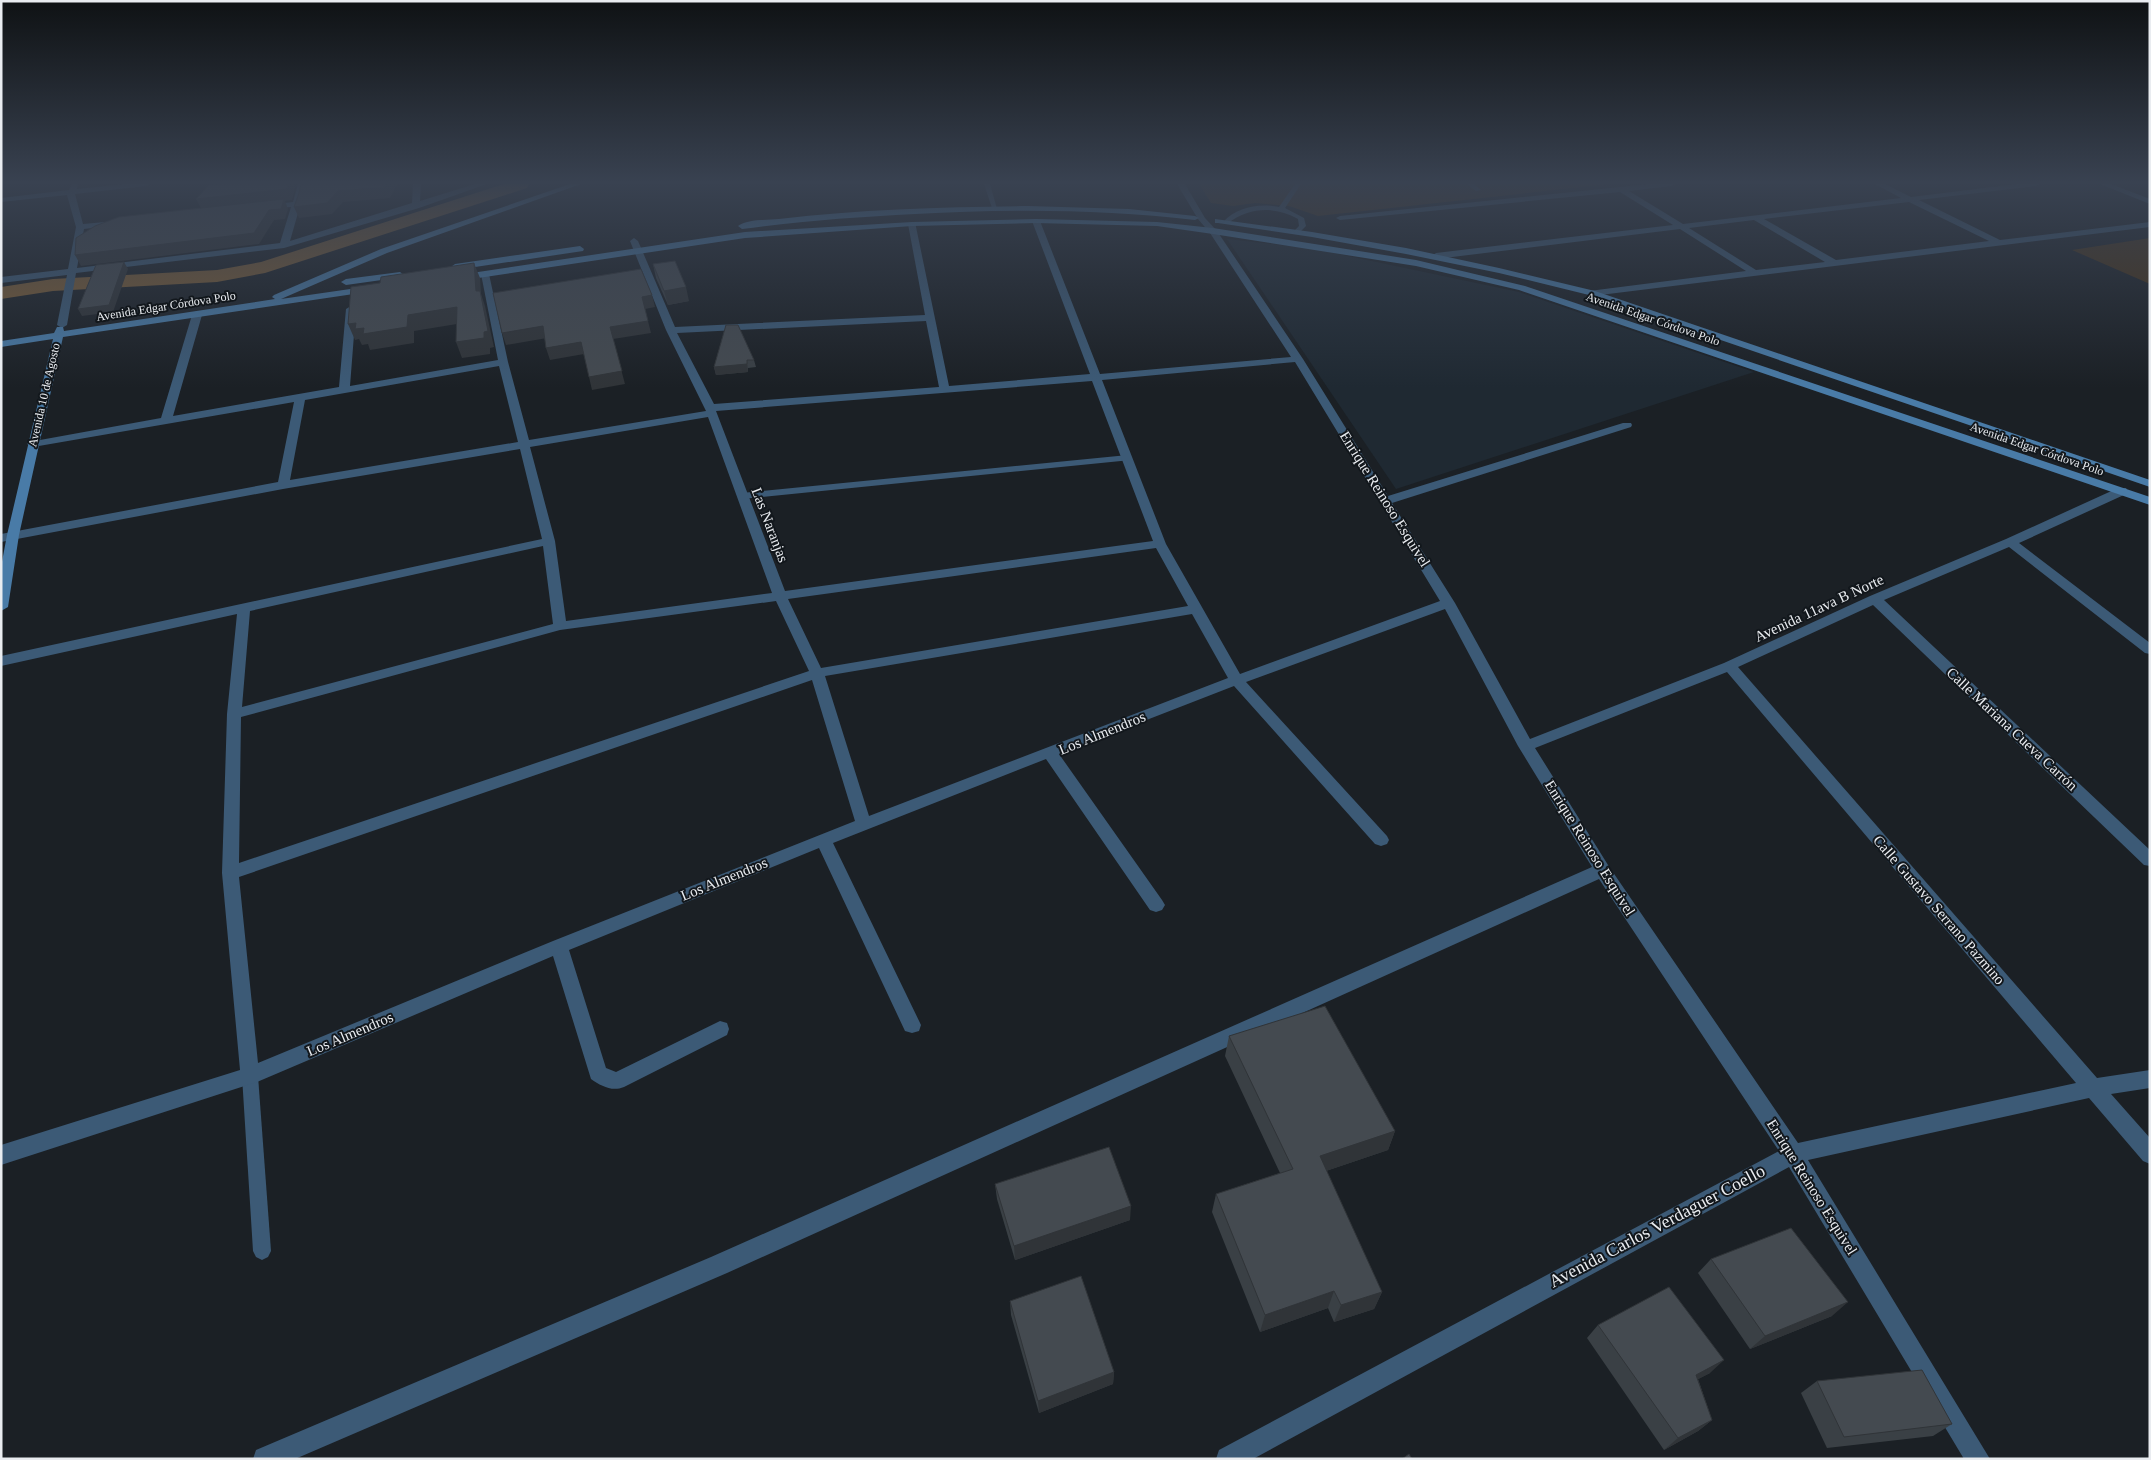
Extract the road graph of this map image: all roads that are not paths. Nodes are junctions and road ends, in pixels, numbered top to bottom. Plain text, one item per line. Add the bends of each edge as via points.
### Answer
1 (76, 252) edge
2 (239, 252) edge
3 (381, 252) edge
4 (557, 252) edge
5 (591, 252) edge
6 (639, 252) edge
7 (917, 252) edge
8 (1048, 252) edge
9 (1232, 252) edge
10 (1360, 252) edge
11 (1414, 252) edge
12 (1467, 252) edge
13 (1722, 252) edge
14 (1815, 252) edge
15 (1924, 252) edge
16 (1436, 256) junction
17 (1834, 263) junction
18 (448, 268) edge
19 (410, 273) edge
20 (1755, 273) junction
21 (485, 274) junction
22 (72, 275) junction
23 (447, 279) edge
24 (1, 280) edge
25 (380, 288) edge
26 (294, 290) junction
27 (352, 292) junction
28 (1592, 293) junction
29 (262, 304) junction
30 (197, 315) junction
31 (930, 318) junction
32 (60, 330) junction
33 (672, 330) junction
34 (1, 334) edge
35 (1, 344) edge
36 (1298, 359) junction
37 (503, 362) junction
38 (1097, 378) junction
39 (944, 388) junction
40 (344, 389) junction
41 (300, 397) junction
42 (711, 411) junction
43 (166, 421) junction
44 (1627, 425) dead end
45 (33, 444) junction
46 (524, 445) junction
47 (1128, 458) junction
48 (2150, 484) edge
49 (283, 485) junction
50 (2122, 491) junction
51 (742, 496) junction
52 (1386, 501) junction
53 (2150, 501) edge
54 (7, 536) edge
55 (549, 541) junction
56 (2010, 542) junction
57 (1160, 544) junction
58 (780, 596) junction
59 (1875, 599) junction
60 (1448, 603) junction
61 (1, 607) edge
62 (244, 608) junction
63 (1197, 609) junction
64 (560, 626) junction
65 (2150, 650) edge
66 (1, 661) edge
67 (1729, 666) junction
68 (817, 673) junction
69 (1236, 680) junction
70 (234, 714) junction
71 (1526, 746) junction
72 (1050, 753) junction
73 (864, 824) junction
74 (822, 840) junction
75 (1380, 840) dead end
76 (2150, 860) edge
77 (1602, 870) junction
78 (230, 874) junction
79 (1156, 905) dead end
80 (559, 946) junction
81 (912, 1025) dead end
82 (720, 1029) dead end
83 (250, 1076) junction
84 (2150, 1079) edge
85 (2092, 1088) junction
86 (1792, 1154) junction
87 (2150, 1154) edge
88 (1, 1155) edge
89 (262, 1251) dead end
90 (265, 1459) edge
91 (1228, 1459) edge
92 (1978, 1459) edge

1 - 22 street, Avenida 10 de Agosto
2 - 22 street
3 - 26 main road
4 - 18 main road
5 - 21 main road, Avenida Edgar Córdova Polo
6 - 33 street, Las Naranjas
7 - 31 street
8 - 38 street
9 - 36 street, Enrique Reinoso Esquivel
10 - 50 main road, Avenida Edgar Córdova Polo via 1522,288
11 - 16 main road, Avenida Edgar Córdova Polo
12 - 16 street
13 - 20 street
14 - 17 street
15 - 17 street
16 - 28 main road, Avenida Edgar Córdova Polo
17 - 20 street
19 - 26 main road, Avenida Edgar Córdova Polo
20 - 28 street
21 - 23 main road, Avenida Edgar Córdova Polo
21 - 37 street
22 - 24 street
22 - 32 street, Avenida 10 de Agosto
25 - 27 main road, Avenida Edgar Córdova Polo
26 - 29 main road
26 - 32 main road, Avenida Edgar Córdova Polo
27 - 29 main road, Avenida Edgar Córdova Polo
27 - 40 street
28 - 48 main road, Avenida Edgar Córdova Polo
29 - 30 main road, Avenida Edgar Córdova Polo
30 - 32 main road, Avenida Edgar Córdova Polo
30 - 43 street
31 - 33 street
31 - 39 street
32 - 34 main road, Avenida Edgar Córdova Polo
32 - 35 main road, Avenida Edgar Córdova Polo
32 - 45 main road, Avenida 10 de Agosto
33 - 42 street, Las Naranjas
36 - 38 street
36 - 52 street, Enrique Reinoso Esquivel
37 - 40 street
37 - 46 street
38 - 39 street
38 - 47 street
39 - 42 street
40 - 41 street
41 - 43 street
41 - 49 street
42 - 46 street
42 - 51 street, Las Naranjas
43 - 45 street
44 - 52 street
45 - 54 main road, Avenida 10 de Agosto
46 - 49 street
46 - 55 street
47 - 51 lane
47 - 57 street
49 - 54 street
50 - 53 main road, Avenida Edgar Córdova Polo
50 - 56 street, Avenida 11ava B Norte
51 - 58 street, Las Naranjas
52 - 60 street, Enrique Reinoso Esquivel
54 - 61 main road, Avenida 10 de Agosto
55 - 62 street
55 - 64 street
56 - 59 street, Avenida 11ava B Norte
56 - 65 street
57 - 58 street
57 - 63 street
58 - 64 street
58 - 68 street, Las Naranjas
59 - 67 street, Avenida 11ava B Norte
59 - 76 street, Calle Mariana Cueva Carrón
60 - 69 street, Los Almendros
60 - 71 street, Enrique Reinoso Esquivel
62 - 66 street
62 - 70 street
63 - 68 street
63 - 69 street
64 - 70 street
67 - 71 street, Avenida 11ava B Norte
67 - 85 street, Calle Gustavo Serrano Pazmino
68 - 73 street, Las Naranjas
68 - 78 street
69 - 72 street, Los Almendros
69 - 75 street
70 - 78 street
71 - 77 street, Enrique Reinoso Esquivel
72 - 73 street, Los Almendros
72 - 79 street
73 - 74 street, Los Almendros
74 - 80 street, Los Almendros
74 - 81 street
77 - 86 street, Enrique Reinoso Esquivel
77 - 90 street via 728,1261
78 - 83 street
80 - 82 street via 598,1073 607,1079 617,1080
80 - 83 street, Los Almendros
83 - 88 street, Los Almendros
83 - 89 lane
84 - 85 street, Avenida Carlos Verdaguer Coello
85 - 86 street, Avenida Carlos Verdaguer Coello
85 - 87 street, Calle Gustavo Serrano Pazmino
86 - 91 street, Avenida Carlos Verdaguer Coello
86 - 92 street, Enrique Reinoso Esquivel

